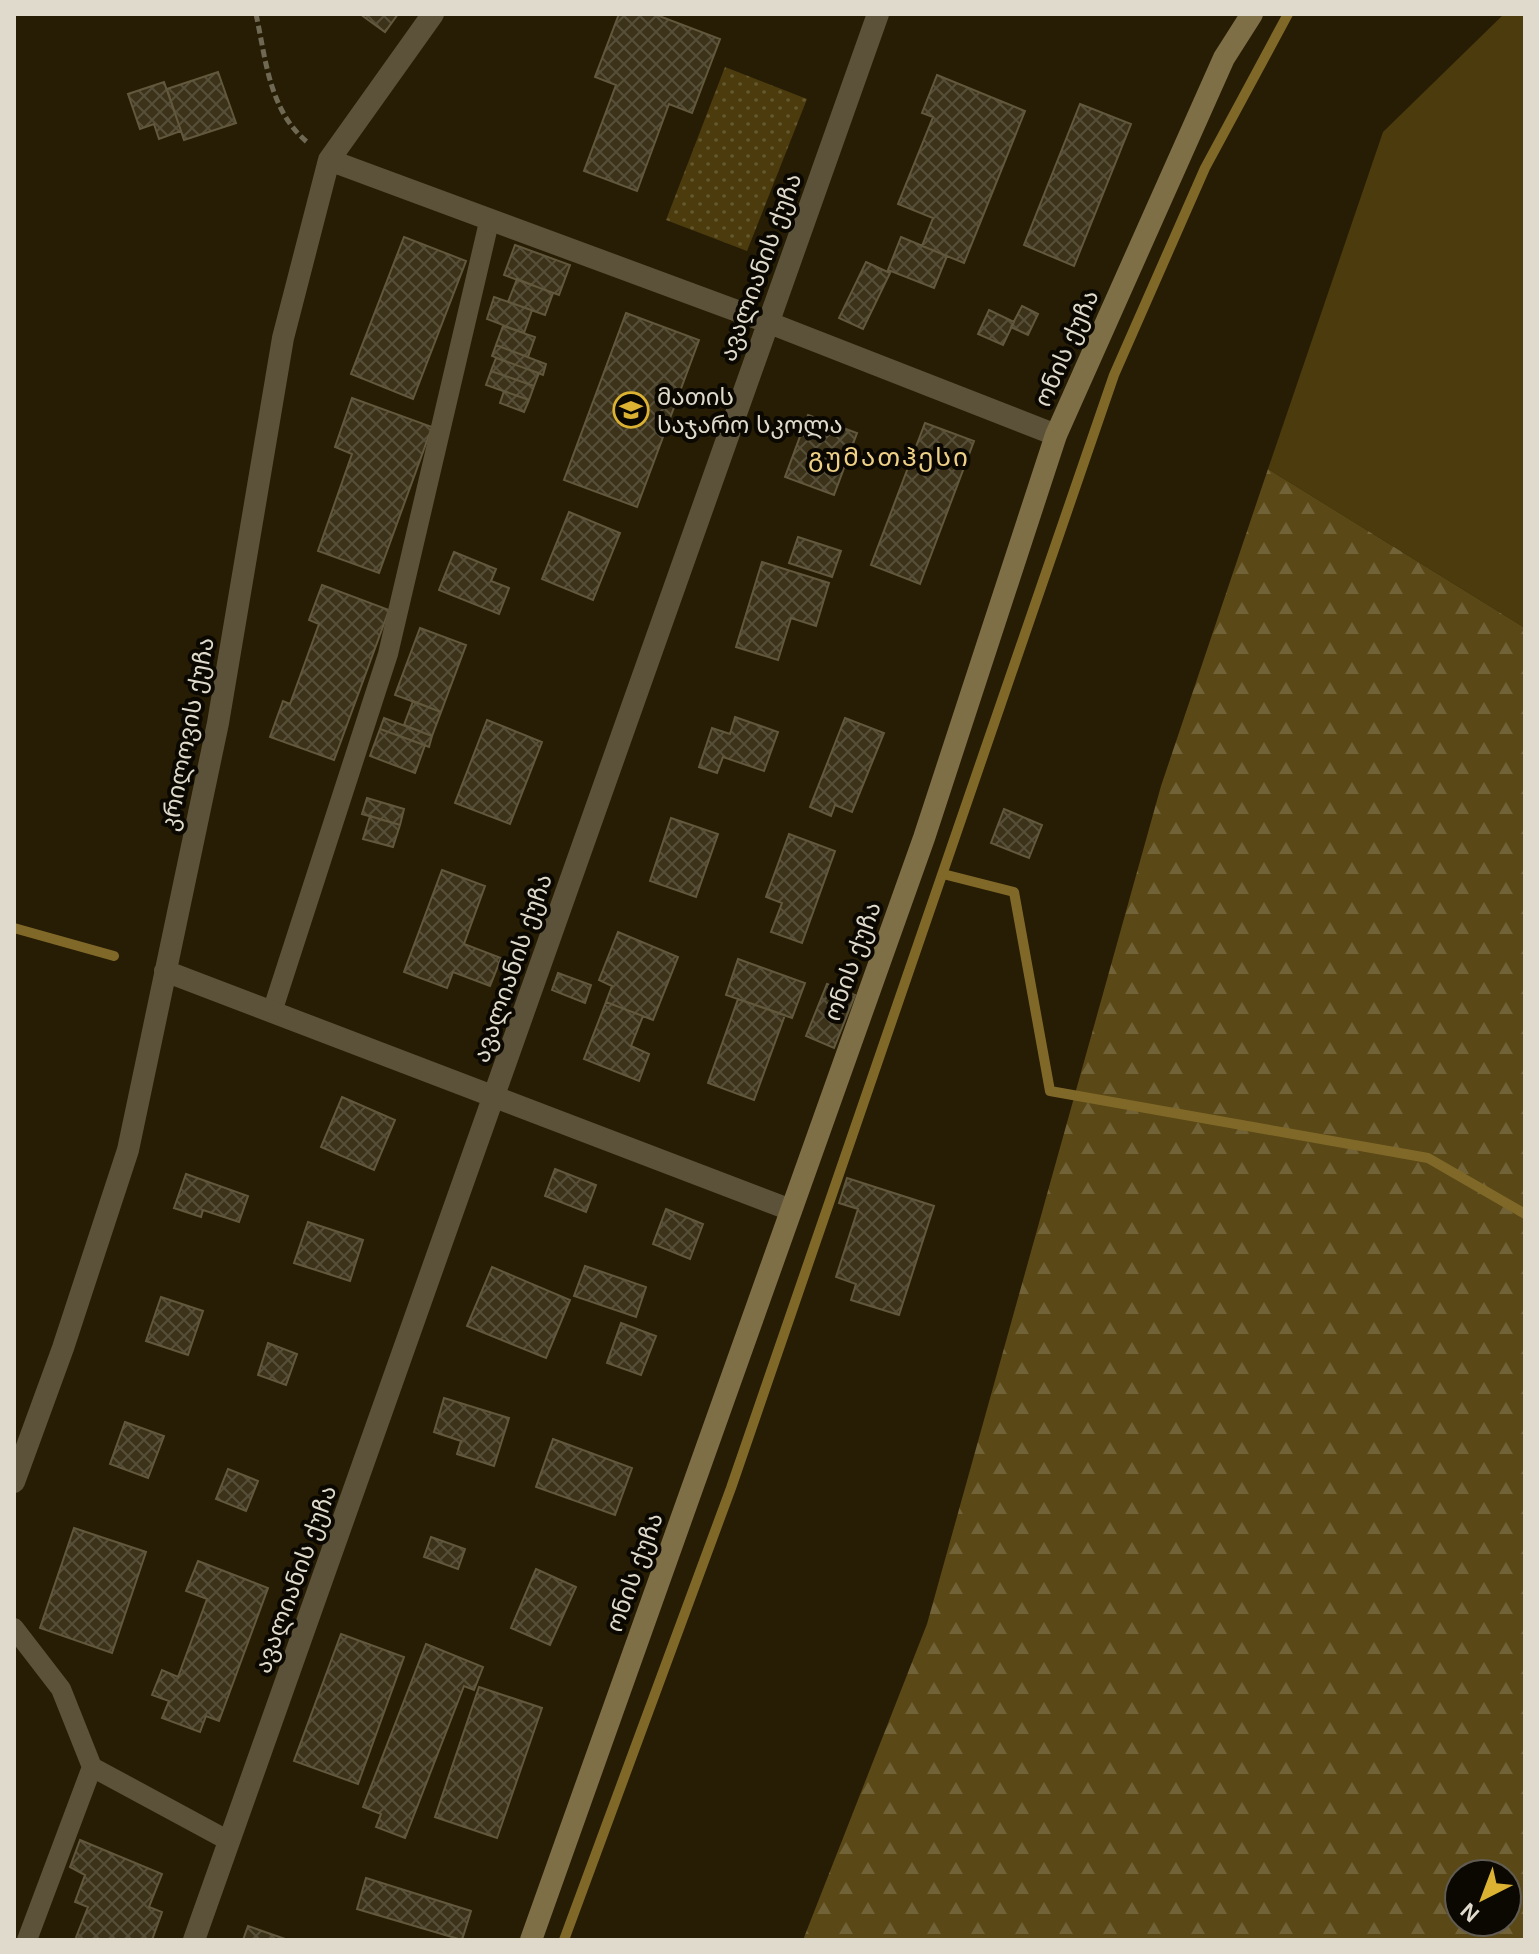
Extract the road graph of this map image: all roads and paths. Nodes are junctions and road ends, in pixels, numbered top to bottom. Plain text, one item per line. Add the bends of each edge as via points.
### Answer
1 (256, 14) edge
2 (433, 14) edge
3 (878, 14) edge
4 (1252, 14) edge
5 (329, 160) junction
6 (489, 222) junction
7 (767, 322) junction
8 (1056, 435) junction
9 (165, 971) junction
10 (272, 1012) junction
11 (494, 1097) junction
12 (791, 1210) junction
13 (14, 1482) edge
14 (14, 1628) edge
15 (92, 1767) junction
16 (229, 1841) junction
17 (27, 1940) edge
18 (194, 1940) edge
19 (531, 1940) edge

1 - 5 path via 275,100 294,131
2 - 5 street, კრილოვის ქუჩა
3 - 7 street, ავალიანის ქუჩა
4 - 8 main road, ონის ქუჩა via 1224,58
5 - 6 street
5 - 9 street, კრილოვის ქუჩა via 283,338 218,723
6 - 7 street
6 - 10 lane via 388,654
7 - 8 street
7 - 11 street, ავალიანის ქუჩა
8 - 12 main road, ონის ქუჩა via 924,838
9 - 10 street
9 - 13 street, კრილოვის ქუჩა via 128,1150
10 - 11 street
11 - 12 street
11 - 16 street, ავალიანის ქუჩა
12 - 19 main road, ონის ქუჩა
14 - 15 lane via 61,1689
15 - 16 lane
15 - 17 lane
16 - 18 street, ავალიანის ქუჩა

